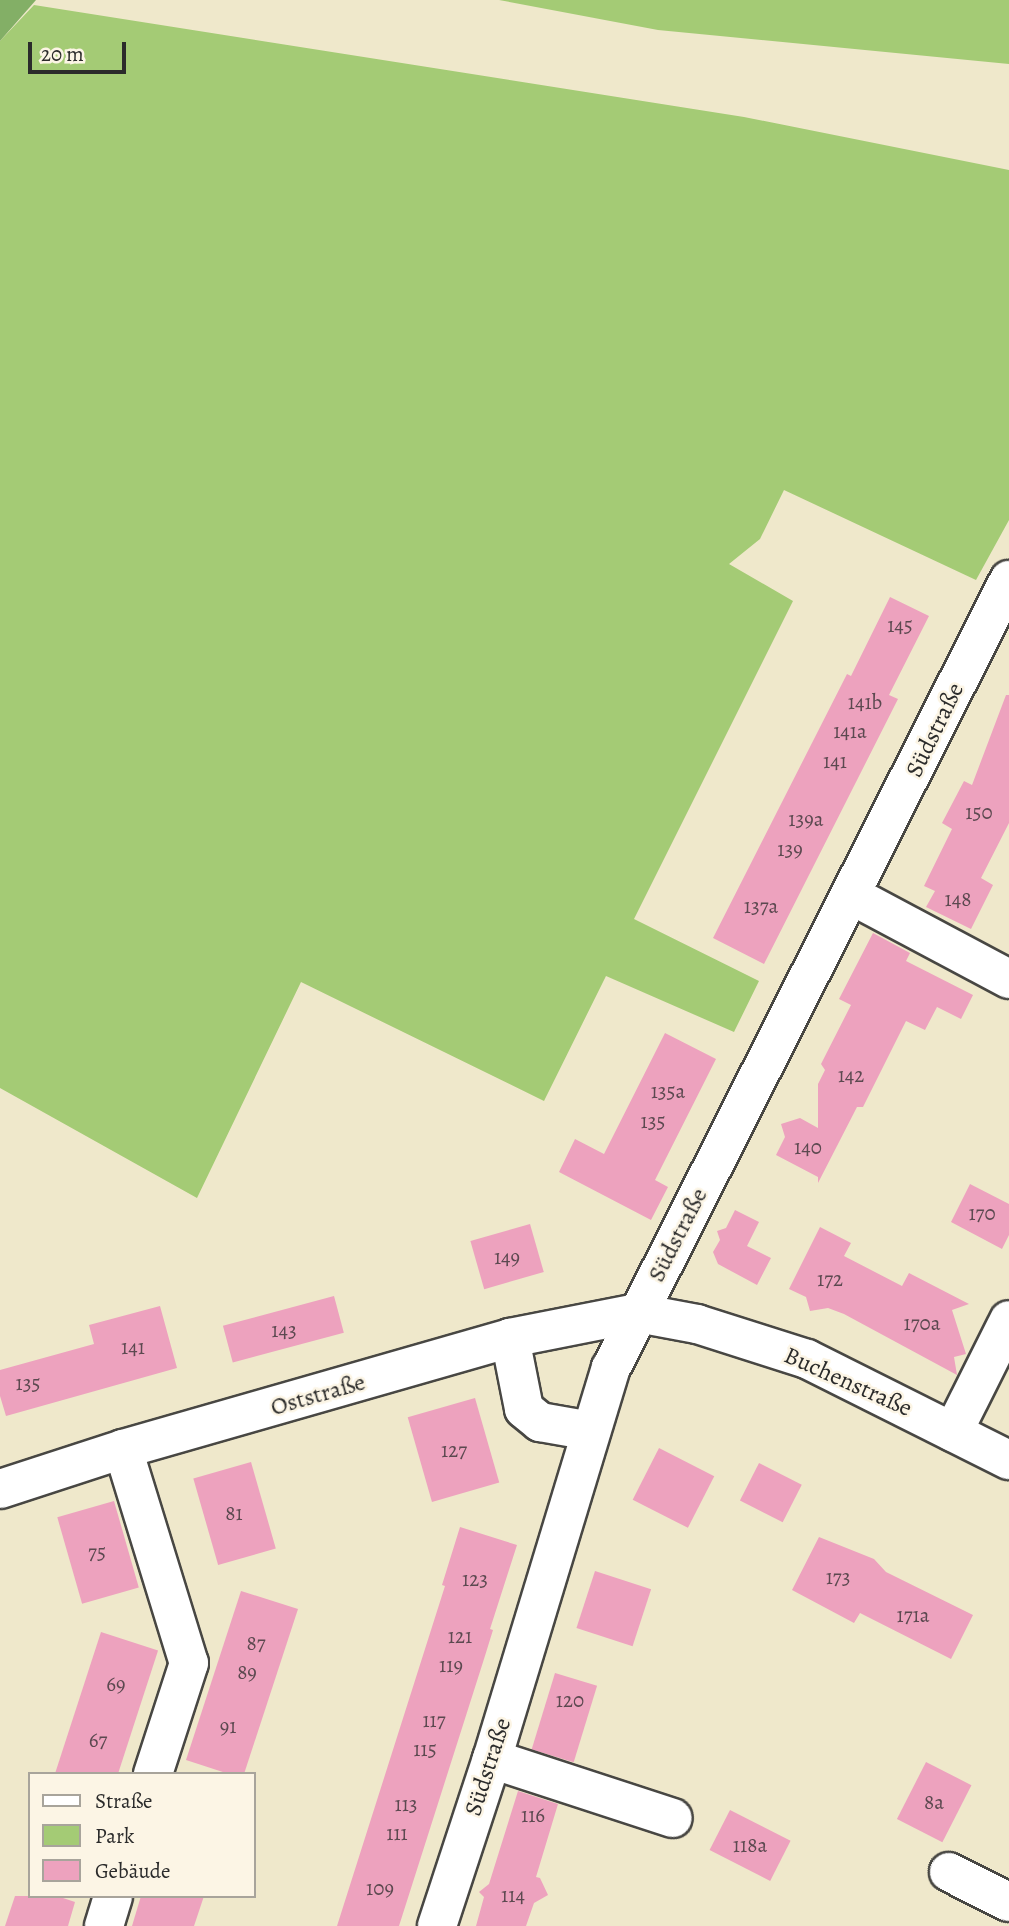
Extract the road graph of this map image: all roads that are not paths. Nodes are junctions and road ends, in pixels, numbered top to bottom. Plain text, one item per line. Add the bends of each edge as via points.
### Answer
1 (1009, 580) edge
2 (851, 895) junction
3 (1009, 979) edge
4 (638, 1313) junction
5 (1009, 1320) edge
6 (510, 1338) junction
7 (592, 1431) junction
8 (953, 1432) junction
9 (123, 1449) junction
10 (1009, 1460) edge
11 (0, 1489) edge
12 (492, 1759) junction
13 (154, 1772) edge
14 (673, 1818) dead end
15 (949, 1872) dead end
16 (112, 1898) edge
17 (1009, 1902) edge
18 (104, 1926) edge
19 (437, 1926) edge

1 - 2 street, Südstraße
2 - 3 street
2 - 4 street, Südstraße
4 - 6 street, Oststraße
4 - 7 street, Südstraße via 611,1368
4 - 8 street, Buchenstraße via 697,1324 807,1359
5 - 8 street
6 - 7 street via 524,1409 540,1422
6 - 9 street, Oststraße
7 - 12 street, Südstraße
8 - 10 street, Buchenstraße
9 - 11 street, Oststraße
9 - 13 street via 189,1663
12 - 14 street
12 - 19 street, Südstraße
15 - 17 street
16 - 18 street

